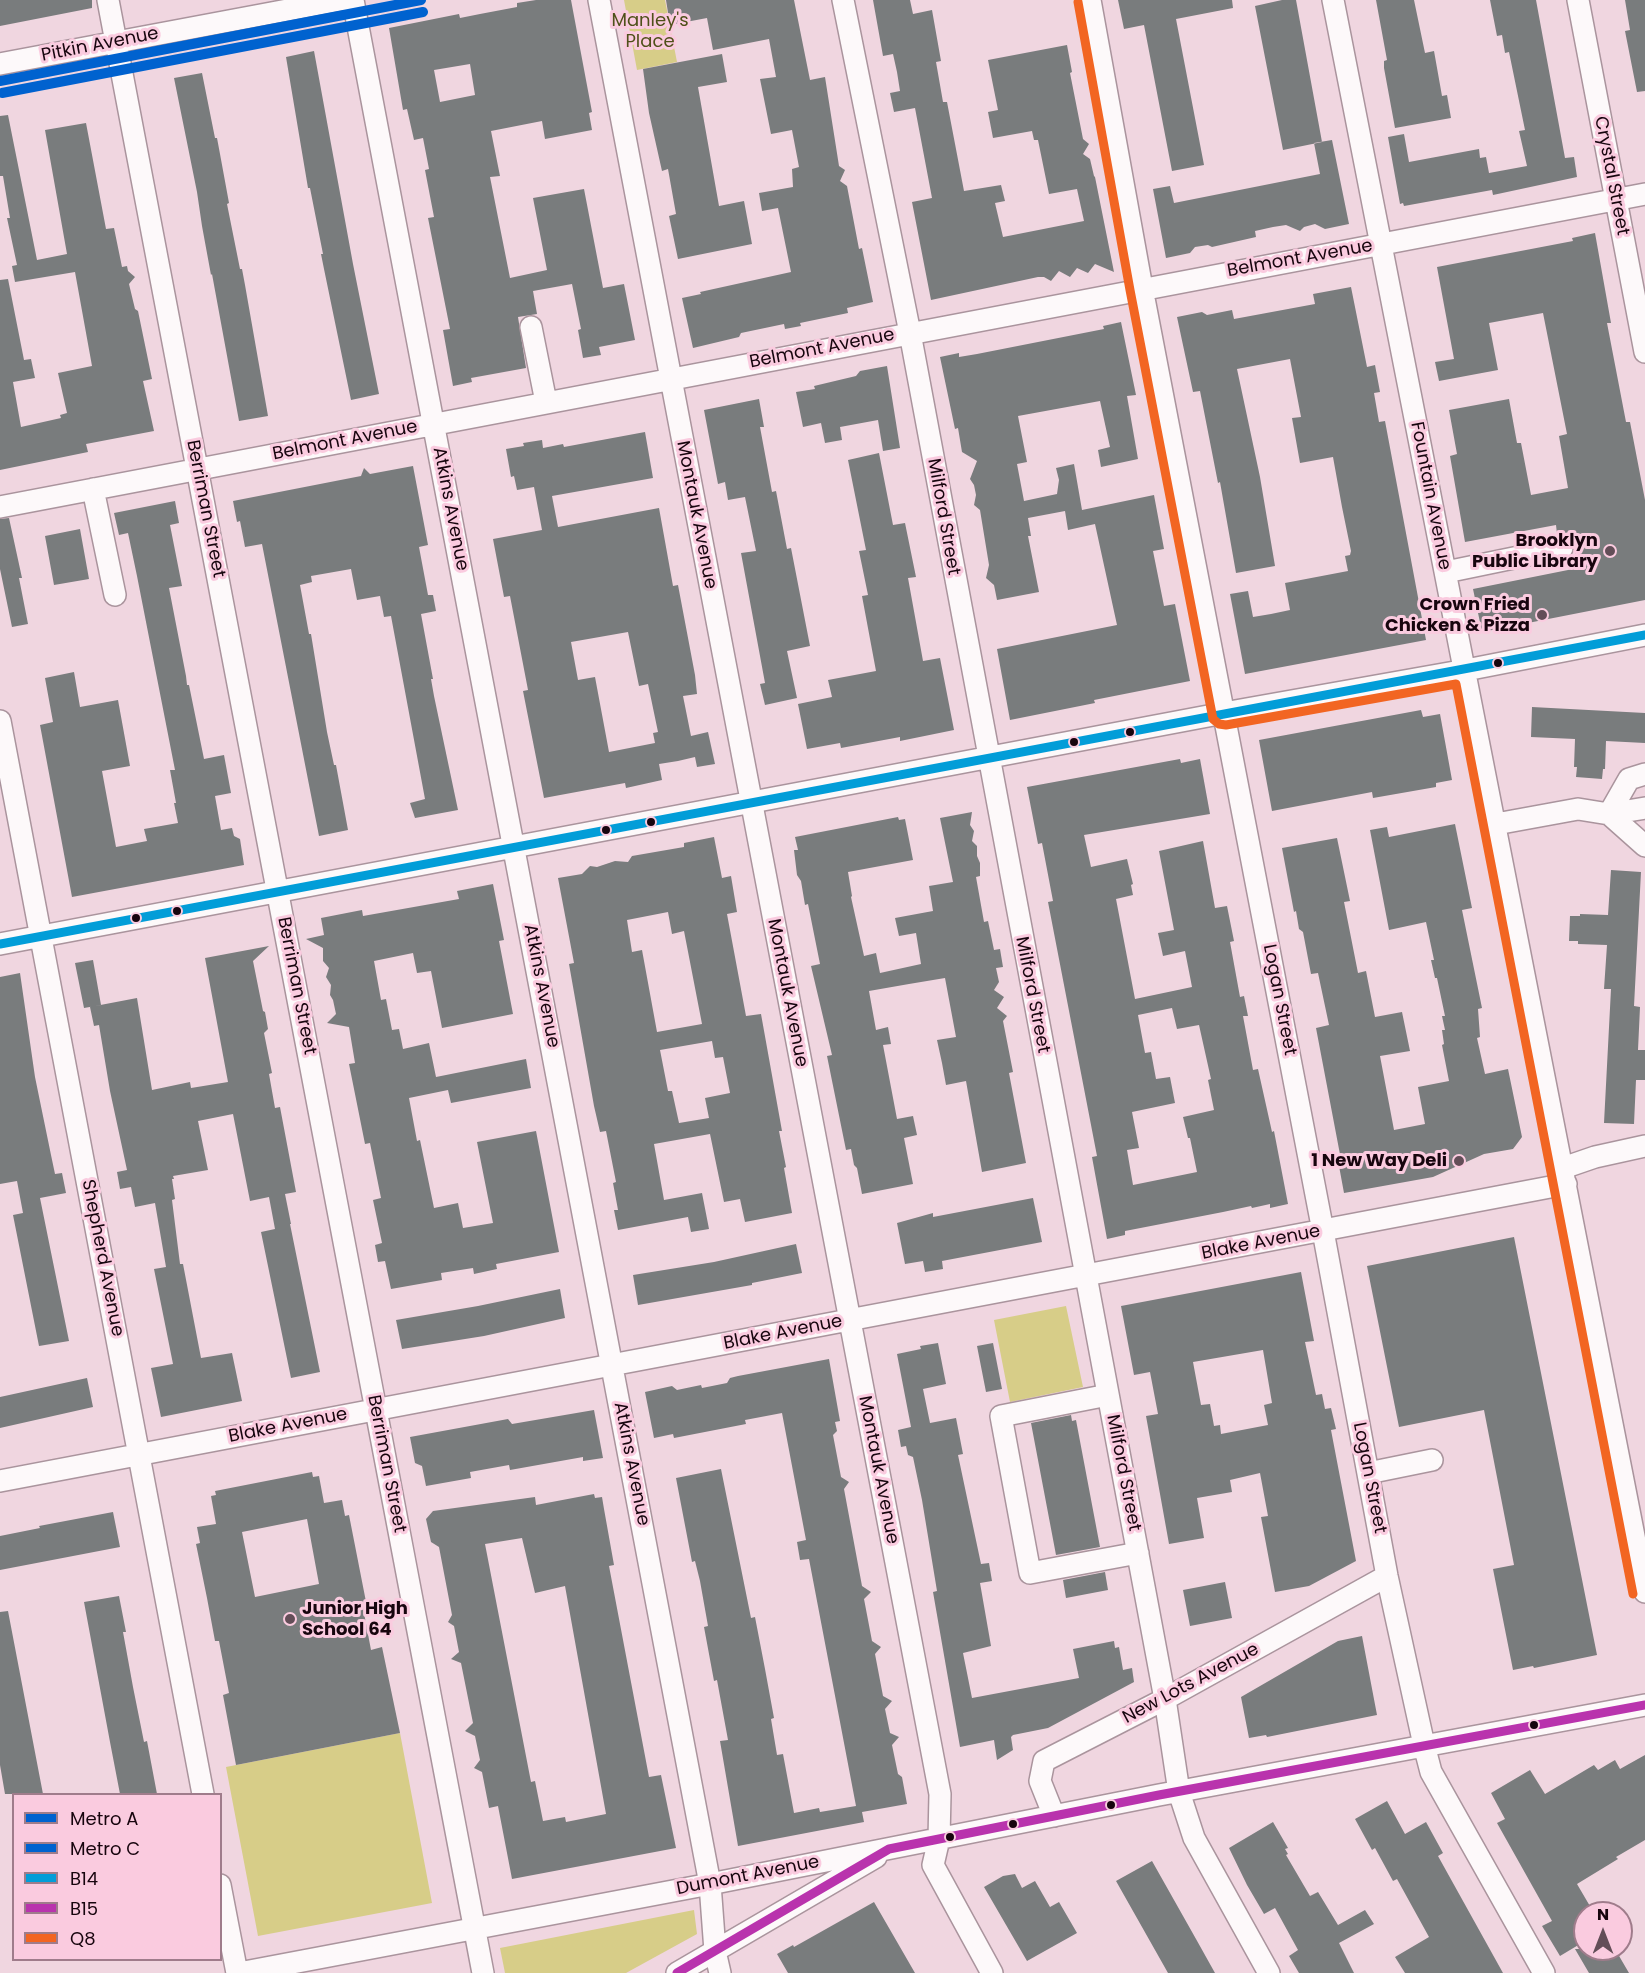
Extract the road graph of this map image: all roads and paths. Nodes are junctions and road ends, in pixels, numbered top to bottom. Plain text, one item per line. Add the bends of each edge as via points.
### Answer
1 (108, 0) edge
2 (341, 0) edge
3 (353, 0) edge
4 (599, 0) edge
5 (843, 0) edge
6 (1090, 0) edge
7 (1333, 0) edge
8 (1578, 0) edge
9 (116, 41) junction
10 (0, 64) edge
11 (1645, 194) edge
12 (1616, 199) junction
13 (1380, 244) junction
14 (1142, 288) junction
15 (531, 327) dead end
16 (910, 333) junction
17 (1645, 352) edge
18 (670, 379) junction
19 (546, 402) junction
20 (433, 424) junction
21 (197, 469) junction
22 (93, 489) junction
23 (0, 507) edge
24 (1562, 548) dead end
25 (1446, 572) junction
26 (115, 595) dead end
27 (1645, 635) edge
28 (1466, 670) junction
29 (1224, 712) junction
30 (0, 721) edge
31 (988, 757) junction
32 (1645, 774) edge
33 (750, 802) junction
34 (1645, 808) edge
35 (1609, 814) junction
36 (1496, 824) junction
37 (1645, 846) edge
38 (514, 847) junction
39 (278, 891) junction
40 (40, 937) junction
41 (0, 944) edge
42 (1645, 1146) edge
43 (1565, 1176) junction
44 (1323, 1231) junction
45 (1085, 1276) junction
46 (849, 1320) junction
47 (612, 1365) junction
48 (1108, 1395) junction
49 (376, 1409) junction
50 (139, 1455) junction
51 (1432, 1460) dead end
52 (1368, 1473) junction
53 (0, 1481) edge
54 (1138, 1553) junction
55 (1387, 1576) junction
56 (1645, 1592) edge
57 (1165, 1699) junction
58 (1645, 1705) edge
59 (1424, 1745) junction
60 (1179, 1792) junction
61 (203, 1793) edge
62 (1053, 1816) junction
63 (939, 1839) junction
64 (889, 1849) junction
65 (710, 1884) junction
66 (222, 1895) edge
67 (474, 1928) junction
68 (715, 1951) junction
69 (238, 1973) edge
70 (483, 1973) edge
71 (677, 1973) edge
72 (720, 1973) edge
73 (992, 1973) edge
74 (1269, 1973) edge
75 (1544, 1973) edge

1 - 9 street, Berriman Street
2 - 9 street, Pitkin Avenue
3 - 20 street, Atkins Avenue
4 - 18 street, Montauk Avenue
5 - 16 street, Milford Street
6 - 14 street, Logan Street
7 - 13 street, Fountain Avenue
8 - 12 street, Crystal Street
9 - 10 street, Pitkin Avenue
9 - 21 street, Berriman Street
11 - 12 street, Belmont Avenue
12 - 13 street, Belmont Avenue
12 - 17 street, Crystal Street
13 - 14 street, Belmont Avenue
13 - 25 street, Fountain Avenue
14 - 16 street, Belmont Avenue
14 - 29 street, Logan Street
15 - 19 street
16 - 18 street, Belmont Avenue
16 - 31 street, Milford Street
18 - 19 street, Belmont Avenue
18 - 33 street, Montauk Avenue
19 - 20 street, Belmont Avenue
20 - 21 street, Belmont Avenue
20 - 38 street, Atkins Avenue
21 - 22 street, Belmont Avenue
21 - 39 street, Berriman Street
22 - 23 street, Belmont Avenue
22 - 26 street
24 - 25 street
25 - 28 street, Fountain Avenue
27 - 28 street
28 - 29 street
28 - 36 street, Fountain Avenue
29 - 31 street
29 - 44 street, Logan Street
30 - 40 street, Shepherd Avenue
31 - 33 street
31 - 45 street, Milford Street
32 - 35 street via 1629,779
33 - 38 street
33 - 46 street, Montauk Avenue
34 - 35 street
35 - 36 street via 1578,809
35 - 37 street
36 - 43 street, Fountain Avenue
38 - 39 street
38 - 47 street, Atkins Avenue
39 - 40 street
39 - 49 street, Berriman Street
40 - 41 street
40 - 50 street, Shepherd Avenue
42 - 43 street, Blake Avenue via 1595,1157
43 - 44 street, Blake Avenue
43 - 56 street, Fountain Avenue
44 - 45 street, Blake Avenue
44 - 52 street, Logan Street
45 - 46 street, Blake Avenue
45 - 48 street, Milford Street
46 - 47 street, Blake Avenue
46 - 63 street, Montauk Avenue via 940,1794
47 - 49 street, Blake Avenue
47 - 65 street, Atkins Avenue
48 - 54 street, Milford Street
48 - 54 street via 1001,1416 1030,1573
49 - 50 street, Blake Avenue
49 - 67 street, Berriman Street
50 - 53 street, Blake Avenue
50 - 61 street, Shepherd Avenue
51 - 52 street
52 - 55 street, Logan Street
54 - 57 street, Milford Street
55 - 57 street, New Lots Avenue
55 - 59 street, Logan Street
57 - 60 street, Milford Street
57 - 62 street, New Lots Avenue via 1044,1761 1040,1780
58 - 59 street, Dumont Avenue
59 - 60 street, Dumont Avenue
59 - 75 street, Logan Street via 1431,1772
60 - 62 street, Dumont Avenue
60 - 74 street, Milford Street via 1194,1838
62 - 63 street, Dumont Avenue
63 - 64 street, Dumont Avenue
63 - 73 street, Montauk Avenue via 933,1865
64 - 65 street, Dumont Avenue
64 - 68 street
65 - 67 street, Dumont Avenue
65 - 68 street, Atkins Avenue
66 - 69 street
67 - 69 street, Dumont Avenue
67 - 70 street, Berriman Street
68 - 71 street
68 - 72 street, Atkins Avenue

